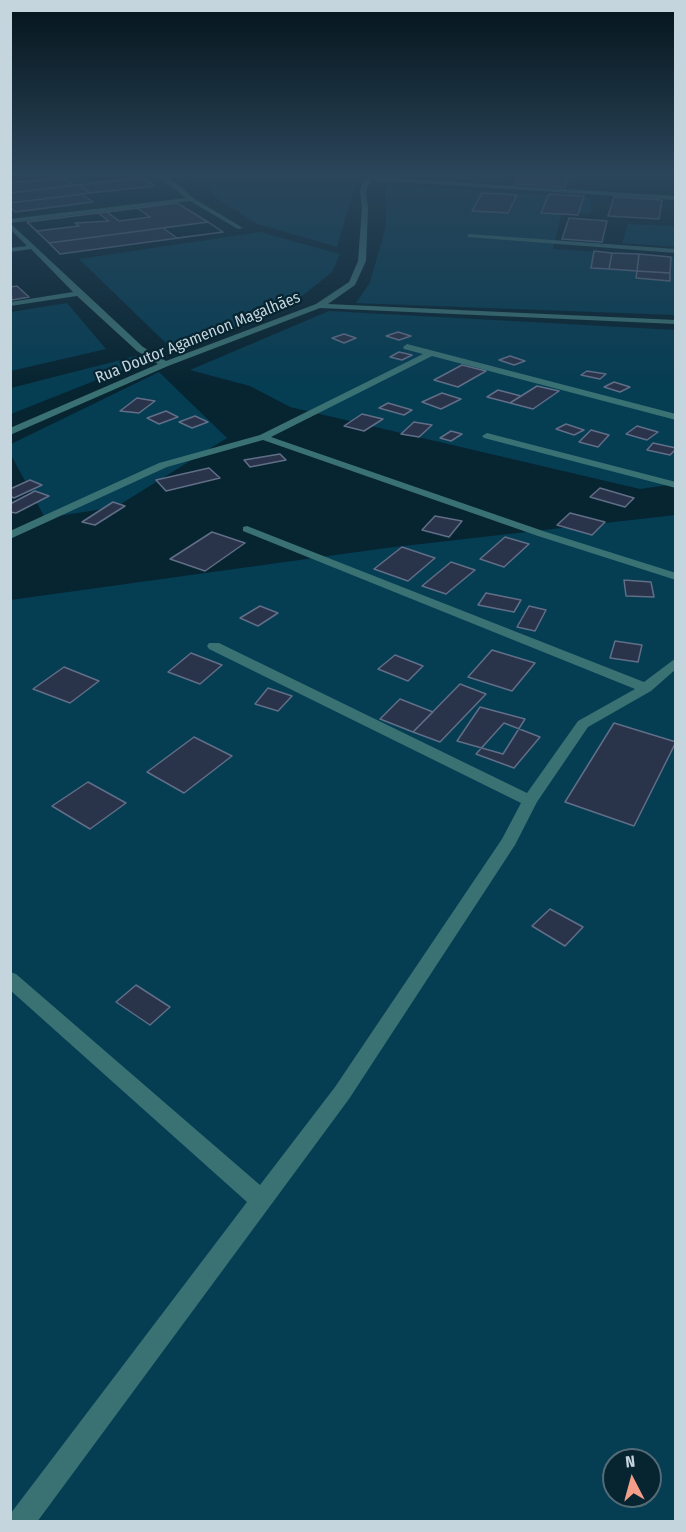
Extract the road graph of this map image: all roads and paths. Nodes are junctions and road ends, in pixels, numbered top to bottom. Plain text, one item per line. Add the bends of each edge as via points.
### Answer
1 (31, 244) edge
2 (363, 244) edge
3 (586, 244) edge
4 (34, 247) junction
5 (10, 250) edge
6 (675, 251) edge
7 (79, 293) junction
8 (10, 304) edge
9 (319, 306) junction
10 (675, 322) edge
11 (407, 346) dead end
12 (431, 353) junction
13 (165, 364) junction
14 (675, 417) edge
15 (10, 432) edge
16 (487, 436) dead end
17 (263, 437) junction
18 (675, 486) edge
19 (247, 529) dead end
20 (10, 536) edge
21 (675, 578) edge
22 (214, 646) dead end
23 (675, 662) edge
24 (646, 688) junction
25 (530, 801) junction
26 (10, 979) edge
27 (261, 1200) junction
28 (20, 1521) edge

1 - 4 street
2 - 9 street, Rua Doutor Agamenon Magalhães via 362,261 352,284
3 - 6 street
4 - 5 street
4 - 7 street
7 - 8 street
7 - 13 street via 140,349
9 - 10 street
9 - 13 street, Rua Doutor Agamenon Magalhães
11 - 12 street
12 - 14 street
12 - 17 street
13 - 15 street, Rua Doutor Agamenon Magalhães
16 - 18 street
17 - 20 street via 163,465
17 - 21 street
19 - 24 street
22 - 25 street
23 - 24 street
24 - 25 street via 583,724
25 - 27 street via 509,841 342,1093
26 - 27 street
27 - 28 street

